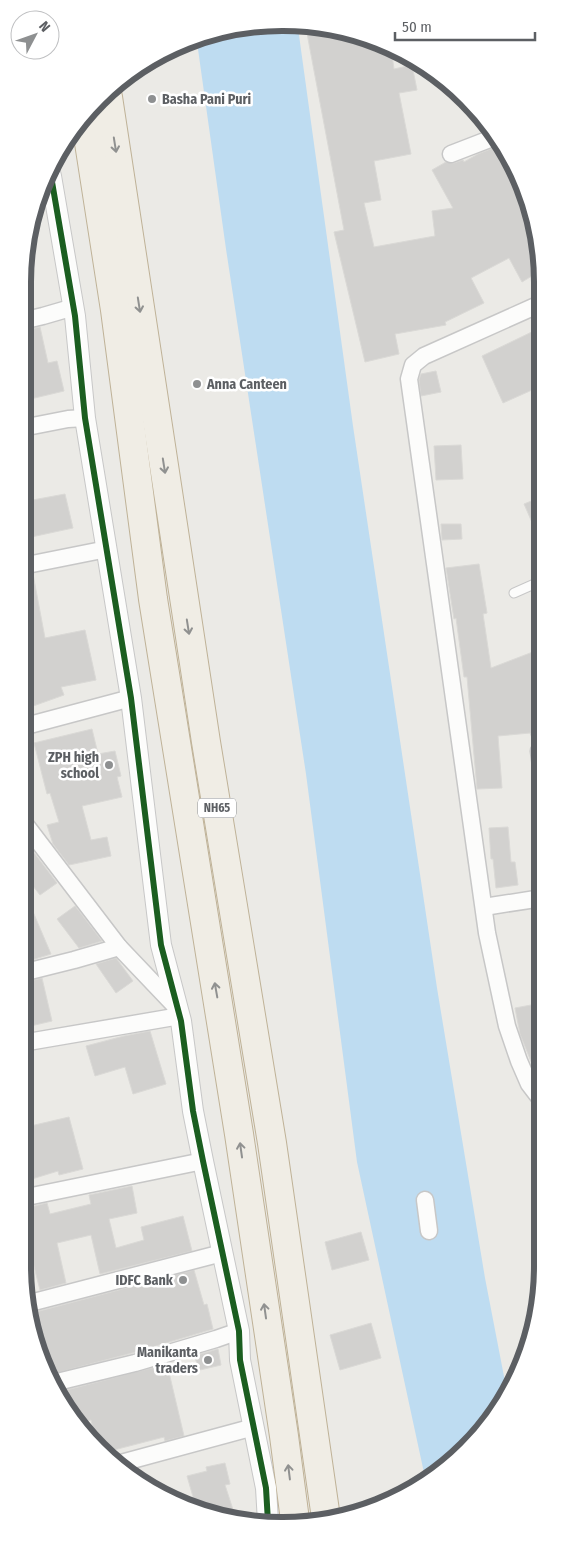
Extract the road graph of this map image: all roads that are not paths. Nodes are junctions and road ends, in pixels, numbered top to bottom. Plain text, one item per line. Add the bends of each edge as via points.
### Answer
1 (109, 102) edge
2 (86, 126) edge
3 (488, 139) edge
4 (451, 154) dead end
5 (52, 182) edge
6 (74, 307) junction
7 (534, 307) edge
8 (31, 318) edge
9 (85, 418) junction
10 (31, 426) edge
11 (107, 549) junction
12 (31, 564) edge
13 (534, 584) edge
14 (514, 593) dead end
15 (131, 698) junction
16 (31, 725) edge
17 (31, 832) edge
18 (534, 899) edge
19 (484, 907) junction
20 (119, 947) junction
21 (31, 971) edge
22 (179, 1013) junction
23 (31, 1041) edge
24 (534, 1091) edge
25 (203, 1161) junction
26 (31, 1196) edge
27 (425, 1200) dead end
28 (429, 1231) dead end
29 (222, 1253) junction
30 (34, 1302) edge
31 (239, 1331) junction
32 (59, 1381) edge
33 (254, 1427) junction
34 (126, 1462) edge
35 (325, 1513) edge
36 (268, 1516) edge
37 (295, 1516) edge

1 -> 35 highway, NH65 via 206,742 272,1143
37 -> 2 highway, NH65 via 239,1134 154,608 115,310
3 - 4 street
5 - 6 street
6 - 8 street
6 - 9 street
7 - 19 street via 424,356 413,365 409,379
9 - 10 street
9 - 11 street
11 - 12 street
11 - 15 street
13 - 14 lane
15 - 16 street
15 - 22 street via 162,945
17 - 20 street
18 - 19 street
19 - 24 street via 507,1026
20 - 21 street
20 - 22 street
22 - 23 street
22 - 25 street
25 - 26 street
25 - 29 street
27 - 28 street
29 - 30 street
29 - 31 street
31 - 32 street
31 - 33 street via 240,1360
33 - 34 street
33 - 36 street via 266,1488

